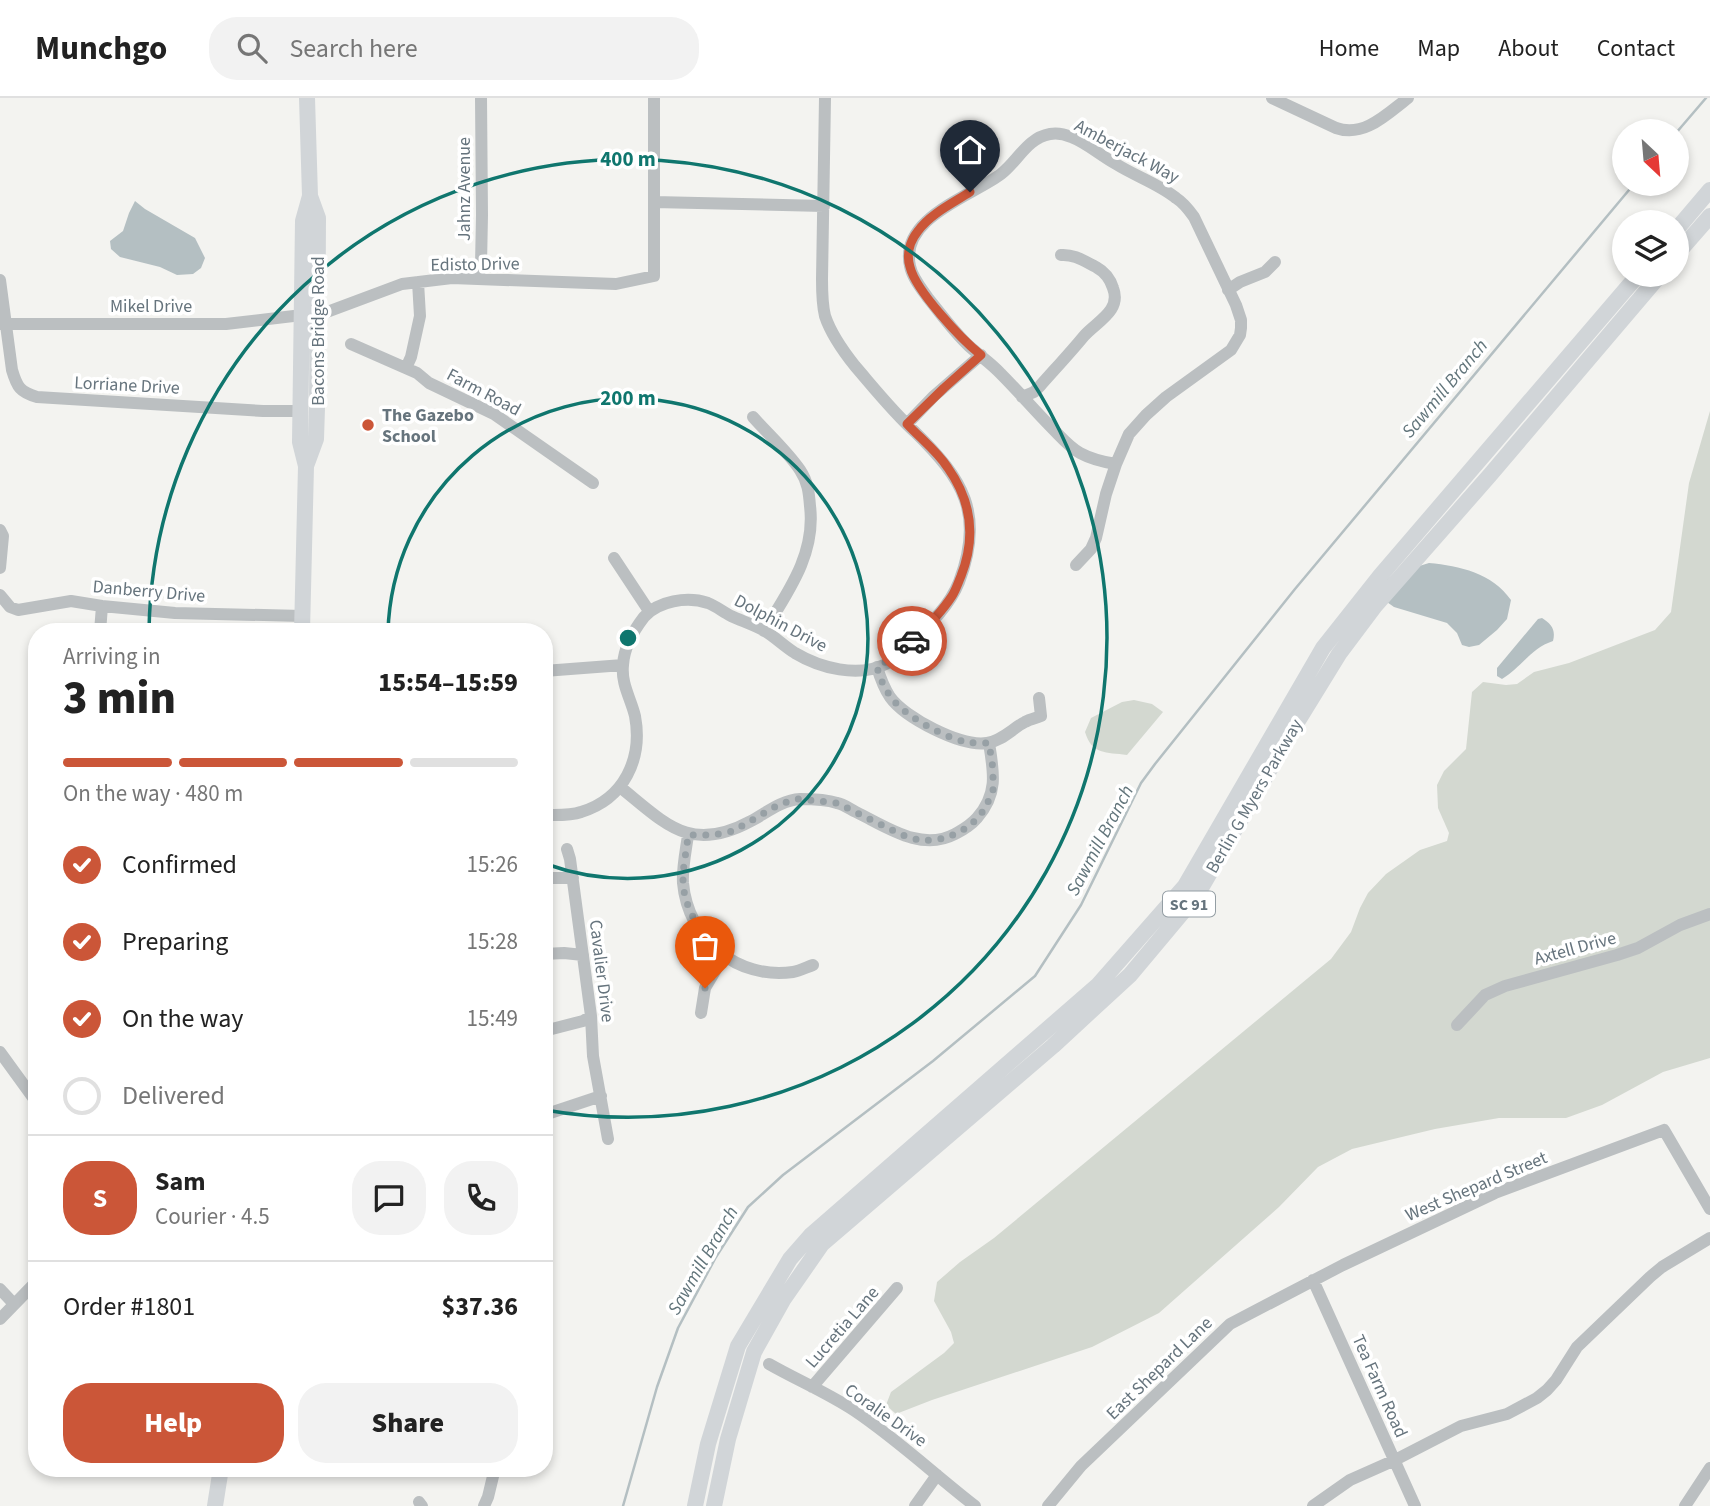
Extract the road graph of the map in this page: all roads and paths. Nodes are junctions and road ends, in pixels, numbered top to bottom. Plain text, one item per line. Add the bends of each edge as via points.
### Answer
1 (307, 98) edge
2 (481, 98) edge
3 (654, 98) edge
4 (825, 98) edge
5 (1272, 98) edge
6 (1408, 98) edge
7 (1710, 190) edge
8 (654, 202) junction
9 (824, 206) junction
10 (1689, 215) edge
11 (1710, 216) edge
12 (1689, 240) edge
13 (1061, 255) dead end
14 (1275, 262) dead end
15 (478, 279) junction
16 (0, 280) edge
17 (418, 282) junction
18 (1628, 287) edge
19 (1650, 287) edge
20 (1228, 290) junction
21 (310, 315) junction
22 (4, 324) edge
23 (351, 344) dead end
24 (981, 355) junction
25 (406, 368) junction
26 (1022, 397) junction
27 (302, 411) junction
28 (753, 418) dead end
29 (907, 424) junction
30 (1116, 464) junction
31 (1476, 464) junction
32 (306, 466) junction
33 (1490, 475) junction
34 (593, 482) dead end
35 (0, 530) edge
36 (614, 558) dead end
37 (1076, 565) dead end
38 (0, 568) edge
39 (0, 595) edge
40 (102, 606) junction
41 (649, 611) junction
42 (101, 623) edge
43 (298, 623) edge
44 (302, 623) edge
45 (764, 631) junction
46 (623, 665) junction
47 (877, 667) junction
48 (553, 670) edge
49 (1039, 698) dead end
50 (989, 743) junction
51 (620, 787) junction
52 (553, 814) edge
53 (688, 835) junction
54 (567, 849) dead end
55 (553, 878) edge
56 (573, 878) junction
57 (1710, 914) edge
58 (553, 954) edge
59 (583, 955) junction
60 (724, 956) junction
61 (813, 965) dead end
62 (701, 1013) dead end
63 (591, 1016) junction
64 (1457, 1025) dead end
65 (553, 1029) edge
66 (0, 1052) edge
67 (28, 1091) edge
68 (601, 1096) junction
69 (553, 1112) edge
70 (608, 1139) dead end
71 (1710, 1209) edge
72 (1710, 1238) edge
73 (817, 1239) junction
74 (1313, 1280) junction
75 (897, 1288) dead end
76 (0, 1289) edge
77 (28, 1290) edge
78 (14, 1304) junction
79 (0, 1319) edge
80 (769, 1364) dead end
81 (813, 1387) junction
82 (1395, 1460) junction
83 (1710, 1468) edge
84 (937, 1475) junction
85 (220, 1477) edge
86 (493, 1477) edge
87 (715, 1503) edge
88 (215, 1506) edge
89 (484, 1506) edge
90 (695, 1506) edge
91 (915, 1506) edge
92 (975, 1506) edge
93 (1048, 1506) edge
94 (1313, 1506) edge
95 (1415, 1506) edge
96 (1685, 1506) edge

1 - 21 main road, Bacons Bridge Road via 310,196 318,218
2 - 15 street, Jahnz Avenue
3 - 8 street
4 - 9 street
5 - 6 street via 1344,131 1371,125
7 - 10 main road
8 - 9 street
8 - 15 street, Edisto Drive via 653,276 617,284
9 - 29 street via 822,299 826,318 850,360
11 - 12 main road
13 - 26 street via 1070,254 1106,274 1115,293 1113,305 1040,386
14 - 20 street
15 - 17 street, Edisto Drive
16 - 22 street, Lorriane Drive
17 - 21 street, Edisto Drive
17 - 25 street via 420,316
18 - 31 main road, Berlin G Myers Parkway / SC 91
19 - 33 main road, Berlin G Myers Parkway / SC 91
20 - 24 street, Amberjack Way via 1186,206 1072,137 1049,128 1000,174 931,218 910,243 910,268 923,290
20 - 30 street, Amberjack Way via 1241,320 1236,343 1146,415 1129,434
21 - 22 street, Mikel Drive via 226,324
21 - 27 main road, Bacons Bridge Road
21 - 32 main road, Bacons Bridge Road via 316,439
22 - 27 street, Lorriane Drive via 15,381 30,395
23 - 25 street, Farm Road
24 - 26 street, Amberjack Way
24 - 29 street
25 - 34 street, Farm Road via 494,414
26 - 30 street, Amberjack Way via 1080,453
27 - 32 main road, Bacons Bridge Road via 300,442
28 - 45 street via 800,470 808,485 812,516 804,562
29 - 47 street via 956,480 968,509 971,537 956,590 944,607 896,656
30 - 37 street via 1096,538
31 - 33 main road
31 - 73 main road, Berlin G Myers Parkway / SC 91 via 1323,648 1185,886 1098,985
32 - 44 main road, Bacons Bridge Road
33 - 73 main road, Berlin G Myers Parkway / SC 91 via 1339,654 1197,895 1130,975 1053,1046
35 - 38 street
36 - 41 street
39 - 40 street, Danberry Drive via 18,610 71,601
40 - 42 street
40 - 43 street, Danberry Drive via 261,614
41 - 45 street, Dolphin Drive via 689,600 706,603
41 - 46 street via 636,627
45 - 47 street, Dolphin Drive via 815,663 848,670
46 - 48 street
46 - 51 street via 637,740 633,765
47 - 50 street via 891,698 907,714 951,737
49 - 50 street via 1041,716
50 - 53 street via 993,790 985,809 970,826 947,838 922,841 837,803 798,799 733,831
51 - 52 street via 602,803 579,813
51 - 53 street
53 - 60 street via 683,881 686,901 709,942
54 - 56 street, Cavalier Drive
55 - 56 street
56 - 59 street, Cavalier Drive
57 - 64 street, Axtell Drive via 1617,956 1505,986 1485,995
58 - 59 street
59 - 63 street, Cavalier Drive
60 - 61 street via 745,967 774,972 794,972
60 - 62 street via 705,988
63 - 65 street
63 - 68 street, Cavalier Drive
66 - 67 street
68 - 69 street
68 - 70 street, Cavalier Drive
71 - 74 street, West Shepard Street via 1664,1130 1495,1193
72 - 82 street via 1650,1277 1577,1347 1556,1380 1537,1398 1507,1414 1461,1426
73 - 87 main road, Berlin G Myers Parkway / SC 91 via 754,1352
73 - 90 main road, Berlin G Myers Parkway / SC 91 via 790,1259 738,1346 708,1444
74 - 82 street, Tea Farm Road
74 - 93 street, East Shepard Lane via 1230,1324 1081,1466
75 - 81 street, Lucretia Lane
76 - 78 street
77 - 78 street
78 - 79 street
80 - 81 street, Coralie Drive
81 - 84 street, Coralie Drive via 856,1412
82 - 94 street via 1350,1480
82 - 95 street, Tea Farm Road
83 - 96 street
84 - 91 street
84 - 92 street, Coralie Drive
85 - 88 main road
86 - 89 street

